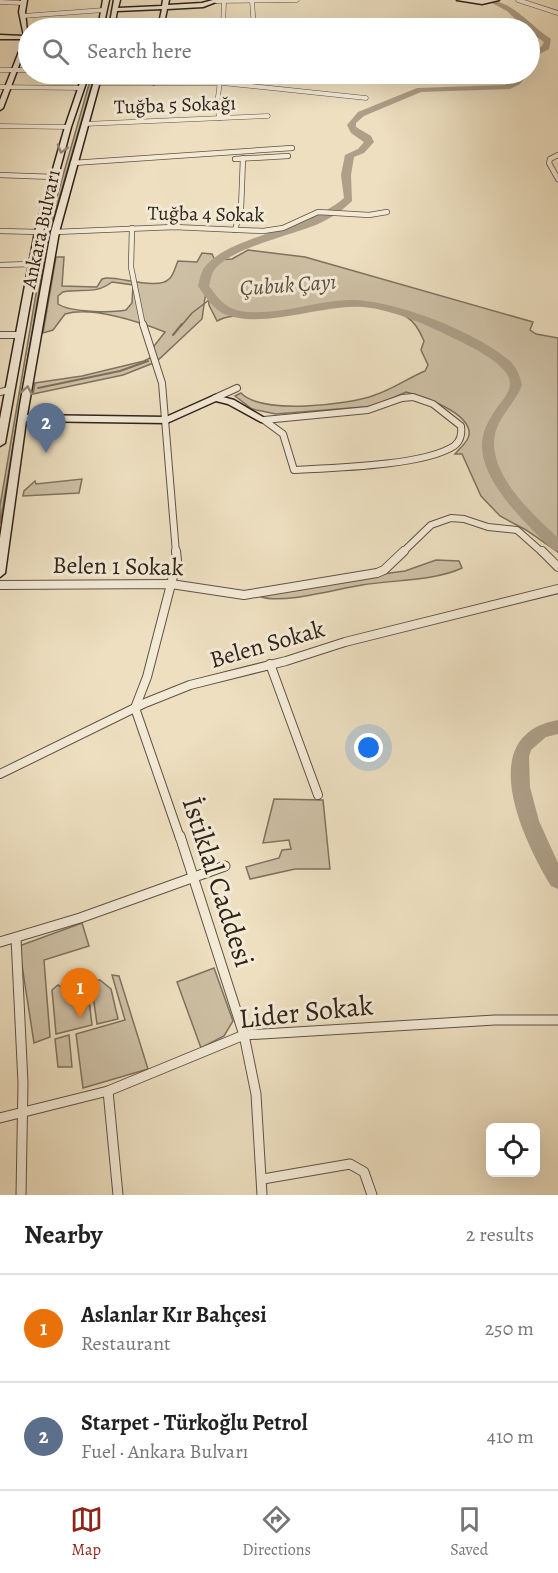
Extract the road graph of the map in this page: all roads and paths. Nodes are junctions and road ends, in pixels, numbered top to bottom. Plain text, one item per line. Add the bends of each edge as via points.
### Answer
1 (106, 0) edge
2 (117, 0) edge
3 (460, 0) edge
4 (496, 0) edge
5 (518, 0) edge
6 (24, 1) edge
7 (219, 1) edge
8 (252, 1) edge
9 (297, 1) edge
10 (0, 2) edge
11 (166, 3) edge
12 (104, 10) junction
13 (115, 10) junction
14 (558, 13) edge
15 (23, 16) joint
16 (102, 18) edge
17 (113, 18) edge
18 (163, 18) edge
19 (222, 18) edge
20 (253, 18) edge
21 (0, 37) edge
22 (18, 38) edge
23 (18, 63) edge
24 (0, 70) edge
25 (15, 70) junction
26 (82, 84) edge
27 (96, 84) edge
28 (222, 84) edge
29 (232, 84) edge
30 (0, 87) edge
31 (9, 87) junction
32 (81, 88) junction
33 (366, 98) dead end
34 (0, 108) edge
35 (268, 116) dead end
36 (219, 118) junction
37 (84, 123) junction
38 (0, 126) edge
39 (68, 127) junction
40 (292, 148) dead end
41 (288, 156) dead end
42 (558, 156) edge
43 (243, 158) junction
44 (235, 159) dead end
45 (73, 163) junction
46 (0, 175) edge
47 (54, 177) junction
48 (558, 179) edge
49 (387, 212) dead end
50 (132, 228) junction
51 (235, 230) junction
52 (0, 231) edge
53 (39, 232) junction
54 (56, 232) junction
55 (32, 264) junction
56 (0, 265) edge
57 (0, 334) edge
58 (19, 335) junction
59 (237, 388) dead end
60 (9, 390) junction
61 (0, 392) edge
62 (215, 398) junction
63 (23, 418) junction
64 (167, 420) junction
65 (264, 420) junction
66 (0, 443) edge
67 (558, 567) edge
68 (0, 573) edge
69 (171, 584) junction
70 (0, 585) edge
71 (558, 589) edge
72 (270, 664) junction
73 (135, 708) junction
74 (0, 774) edge
75 (318, 795) dead end
76 (225, 866) dead end
77 (194, 878) junction
78 (16, 938) junction
79 (0, 942) edge
80 (558, 1020) edge
81 (244, 1035) junction
82 (108, 1091) junction
83 (22, 1114) junction
84 (0, 1118) edge
85 (263, 1179) junction
86 (21, 1195) edge
87 (118, 1195) edge
88 (262, 1195) edge
89 (372, 1195) edge

1 - 12 main road
2 - 13 main road
3 - 4 main road
5 - 14 street
6 - 10 street
6 - 15 main road
7 - 8 street
7 - 11 main road via 203,5
7 - 19 street
8 - 9 street
8 - 20 street
11 - 13 main road
11 - 18 main road
12 - 15 street
12 - 16 main road
13 - 17 main road
21 - 22 main road
23 - 25 main road
24 - 25 street
25 - 31 main road
26 - 32 main road, Ankara Bulvarı
27 - 37 main road, Ankara Bulvarı
28 - 36 street via 217,99
29 - 33 street
30 - 31 street
31 - 32 street
31 - 34 main road
32 - 39 main road, Ankara Bulvarı
35 - 36 street, Tuğba 5 Sokağı
36 - 37 street, Tuğba 5 Sokağı
37 - 45 main road, Ankara Bulvarı
38 - 39 street
39 -> 47 main road, Ankara Bulvarı
40 - 45 street
41 - 43 street
42 - 48 street via 549,163
43 - 44 street
43 - 51 street via 241,209
45 - 54 main road, Ankara Bulvarı
46 - 47 street
47 - 53 main road, Ankara Bulvarı
49 - 51 street, Tuğba 4 Sokak via 310,213 279,229
50 - 51 street, Tuğba 4 Sokak
50 - 54 street, Tuğba 4 Sokak
50 - 64 street via 132,276 162,383
52 - 53 street
53 - 55 main road, Ankara Bulvarı
63 -> 54 main road, Ankara Bulvarı
55 - 56 street
55 - 58 main road, Ankara Bulvarı
57 - 58 street
58 - 60 main road, Ankara Bulvarı
59 - 62 street
60 - 61 street
60 - 66 main road, Ankara Bulvarı
62 - 64 main road
62 - 65 main road
63 - 64 main road
63 - 68 main road, Ankara Bulvarı
64 - 69 street via 177,553
65 - 65 street via 283,434 294,470 432,454 454,446 462,435 461,426 433,404 413,397 369,410
67 - 69 street, Belen 1 Sokak via 517,530 451,518 431,525 377,573 244,595
69 - 70 street, Belen 1 Sokak
69 - 73 street
71 - 72 street, Belen Sokak
72 - 73 street, Belen Sokak via 190,686
72 - 75 street
73 - 74 street, Belen Sokak
73 - 77 street, İstiklal Caddesi
76 - 77 street
77 - 78 street
77 - 81 street, İstiklal Caddesi
78 - 79 street
78 - 83 street
80 - 81 street, Lider Sokak via 495,1020
81 - 82 street, Lider Sokak
81 - 85 street, İstiklal Caddesi via 256,1094
82 - 83 street, Lider Sokak
82 - 87 street
83 - 84 street, Lider Sokak
83 - 86 street
85 - 88 street, İstiklal Caddesi
85 - 89 street via 350,1164 364,1173

